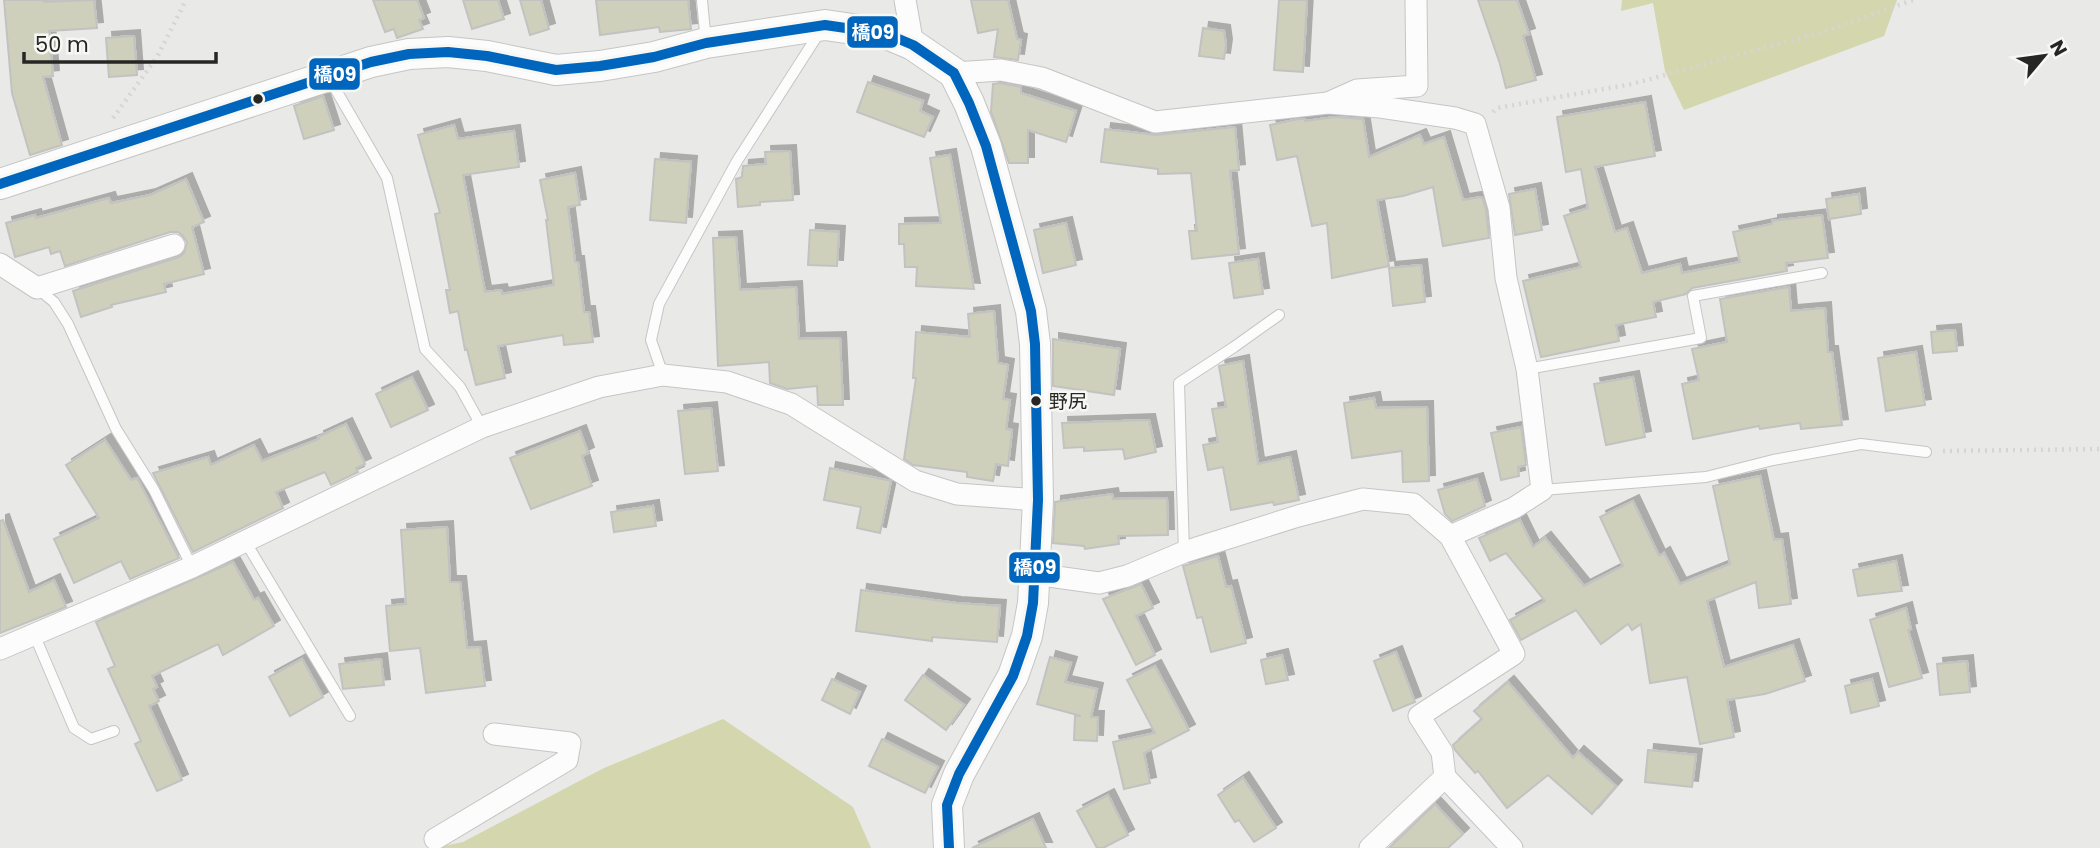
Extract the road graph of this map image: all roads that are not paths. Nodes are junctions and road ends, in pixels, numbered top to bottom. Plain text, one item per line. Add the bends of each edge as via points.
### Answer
1 (702, 0) edge
2 (905, 0) edge
3 (1416, 0) edge
4 (825, 25) junction
5 (706, 43) junction
6 (913, 45) junction
7 (954, 73) junction
8 (328, 76) junction
9 (1328, 103) junction
10 (0, 184) edge
11 (174, 245) dead end
12 (0, 264) edge
13 (1822, 273) dead end
14 (37, 289) junction
15 (1279, 314) dead end
16 (1527, 369) junction
17 (663, 375) junction
18 (482, 427) junction
19 (1926, 452) road end
20 (1542, 490) junction
21 (1038, 499) junction
22 (1450, 536) junction
23 (245, 541) junction
24 (1184, 552) junction
25 (192, 567) junction
26 (1035, 573) junction
27 (34, 634) junction
28 (0, 649) edge
29 (350, 716) dead end
30 (114, 731) dead end
31 (494, 734) dead end
32 (1445, 777) junction
33 (435, 839) dead end
34 (949, 848) edge
35 (1370, 848) edge
36 (1513, 848) edge

1 - 5 lane
2 - 6 street
3 - 9 street via 1417,86 1357,90
4 - 5 street
4 - 6 street via 887,34
4 - 17 lane via 737,161 659,304 651,340
5 - 8 street via 654,57 556,70 448,52 409,54
6 - 7 street
7 - 9 street via 1001,70 1042,78 1155,122
7 - 21 street via 986,146 1031,311
8 - 10 street
8 - 18 lane via 387,178 425,349 460,387
9 - 16 street via 1475,124 1499,208 1506,278
11 - 14 street
12 - 14 street
13 - 16 lane via 1693,296 1701,338
14 - 25 lane via 54,302 68,324 116,429 154,490
15 - 24 lane via 1179,383
16 - 20 street
17 - 18 street via 598,387
17 - 21 street via 727,382 791,404 915,481 957,494
18 - 23 street
19 - 20 lane via 1861,444 1706,477
20 - 22 street via 1514,508
21 - 26 street
22 - 24 street via 1413,504 1363,499
22 - 32 street via 1514,654 1419,716 1442,752
23 - 25 street
23 - 29 lane
24 - 26 street via 1099,583
25 - 27 street
26 - 34 street via 1027,636 1013,676 958,774 947,805
27 - 28 street
27 - 30 lane via 74,728 91,739
31 - 33 street via 570,743 567,760
32 - 35 street
32 - 36 street

